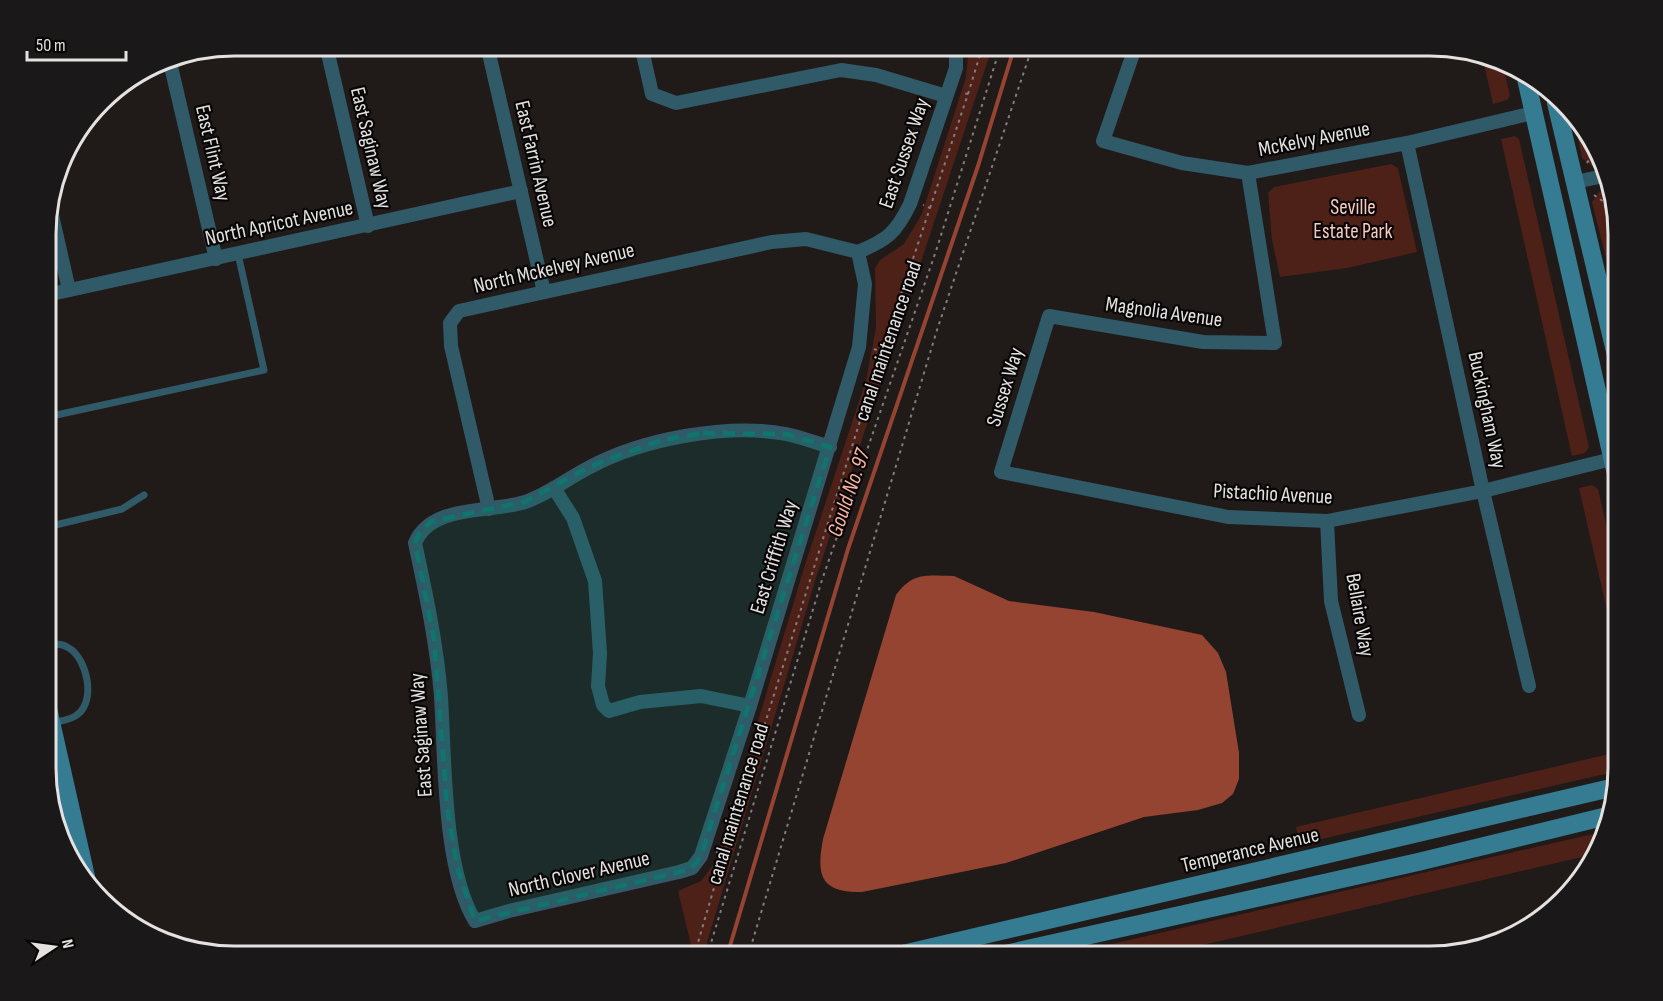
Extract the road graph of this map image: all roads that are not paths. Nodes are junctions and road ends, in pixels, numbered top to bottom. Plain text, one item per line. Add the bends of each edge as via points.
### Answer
1 (329, 56) edge
2 (490, 56) edge
3 (643, 56) edge
4 (956, 56) edge
5 (1132, 56) edge
6 (171, 67) edge
7 (1527, 85) edge
8 (947, 92) junction
9 (1533, 113) junction
10 (1563, 116) edge
11 (1407, 143) junction
12 (1248, 173) junction
13 (1590, 179) edge
14 (520, 190) junction
15 (368, 226) junction
16 (55, 230) edge
17 (858, 252) junction
18 (238, 254) junction
19 (216, 259) junction
20 (1607, 280) edge
21 (69, 290) junction
22 (544, 292) junction
23 (55, 294) edge
24 (1049, 316) joint
25 (55, 415) edge
26 (1607, 427) edge
27 (830, 447) junction
28 (1607, 463) edge
29 (1001, 472) joint
30 (554, 488) junction
31 (1483, 491) junction
32 (144, 495) dead end
33 (489, 509) junction
34 (1327, 521) junction
35 (55, 525) edge
36 (55, 645) edge
37 (1529, 686) dead end
38 (750, 706) junction
39 (1359, 715) dead end
40 (55, 720) edge
41 (55, 747) edge
42 (1606, 790) edge
43 (1600, 817) edge
44 (82, 862) edge
45 (692, 868) joint
46 (475, 921) joint
47 (949, 945) edge
48 (1053, 945) edge

1 - 15 street, East Saginaw Way
2 - 14 street, East Farrin Avenue
3 - 8 street via 652,94 676,104 841,70
4 - 8 street, East Sussex Way
5 - 12 street, McKelvy Avenue via 1103,141 1182,164
6 - 19 street, East Flint Way
7 - 9 main road
8 - 17 street, East Sussex Way via 901,224 885,240
9 - 11 street, McKelvy Avenue
9 - 13 main road via 1544,123 1565,179
9 - 26 main road
10 - 13 main road
11 - 12 street, McKelvy Avenue
11 - 31 street, Buckingham Way
12 - 24 street, Magnolia Avenue via 1275,343 1203,342
13 - 20 main road
14 - 15 street, North Apricot Avenue
14 - 22 street, East Farrin Avenue
15 - 18 street, North Apricot Avenue
16 - 21 street
17 - 22 street, North Mckelvey Avenue via 806,239 772,242
17 - 27 street, East Criffith Way via 865,284 859,346
18 - 19 street, North Apricot Avenue
18 - 25 lane via 264,370
19 - 21 street, North Apricot Avenue
21 - 23 street, North Apricot Avenue
22 - 33 street, North Mckelvey Avenue via 459,311 450,323 451,346
24 - 29 street, Sussex Way
27 - 30 street via 786,434 703,433 661,440 591,466
27 - 38 street, East Criffith Way
28 - 31 street, Pistachio Avenue
29 - 34 street, Pistachio Avenue via 1228,517
30 - 33 street via 524,502
30 - 38 street via 573,518 595,581 598,686 603,705 609,711 640,702 701,696
31 - 34 street, Pistachio Avenue
31 - 37 street, Buckingham Way
32 - 35 lane via 122,509
33 - 46 street, East Saginaw Way via 432,521 415,543 434,639 449,820 467,909
34 - 39 street, Bellaire Way via 1332,601
36 - 40 lane via 68,646 76,654 87,686 85,706 79,714
38 - 45 street, East Criffith Way via 704,849
41 - 44 main road
42 - 47 main road, Temperance Avenue
43 - 48 main road
45 - 46 street, North Clover Avenue

